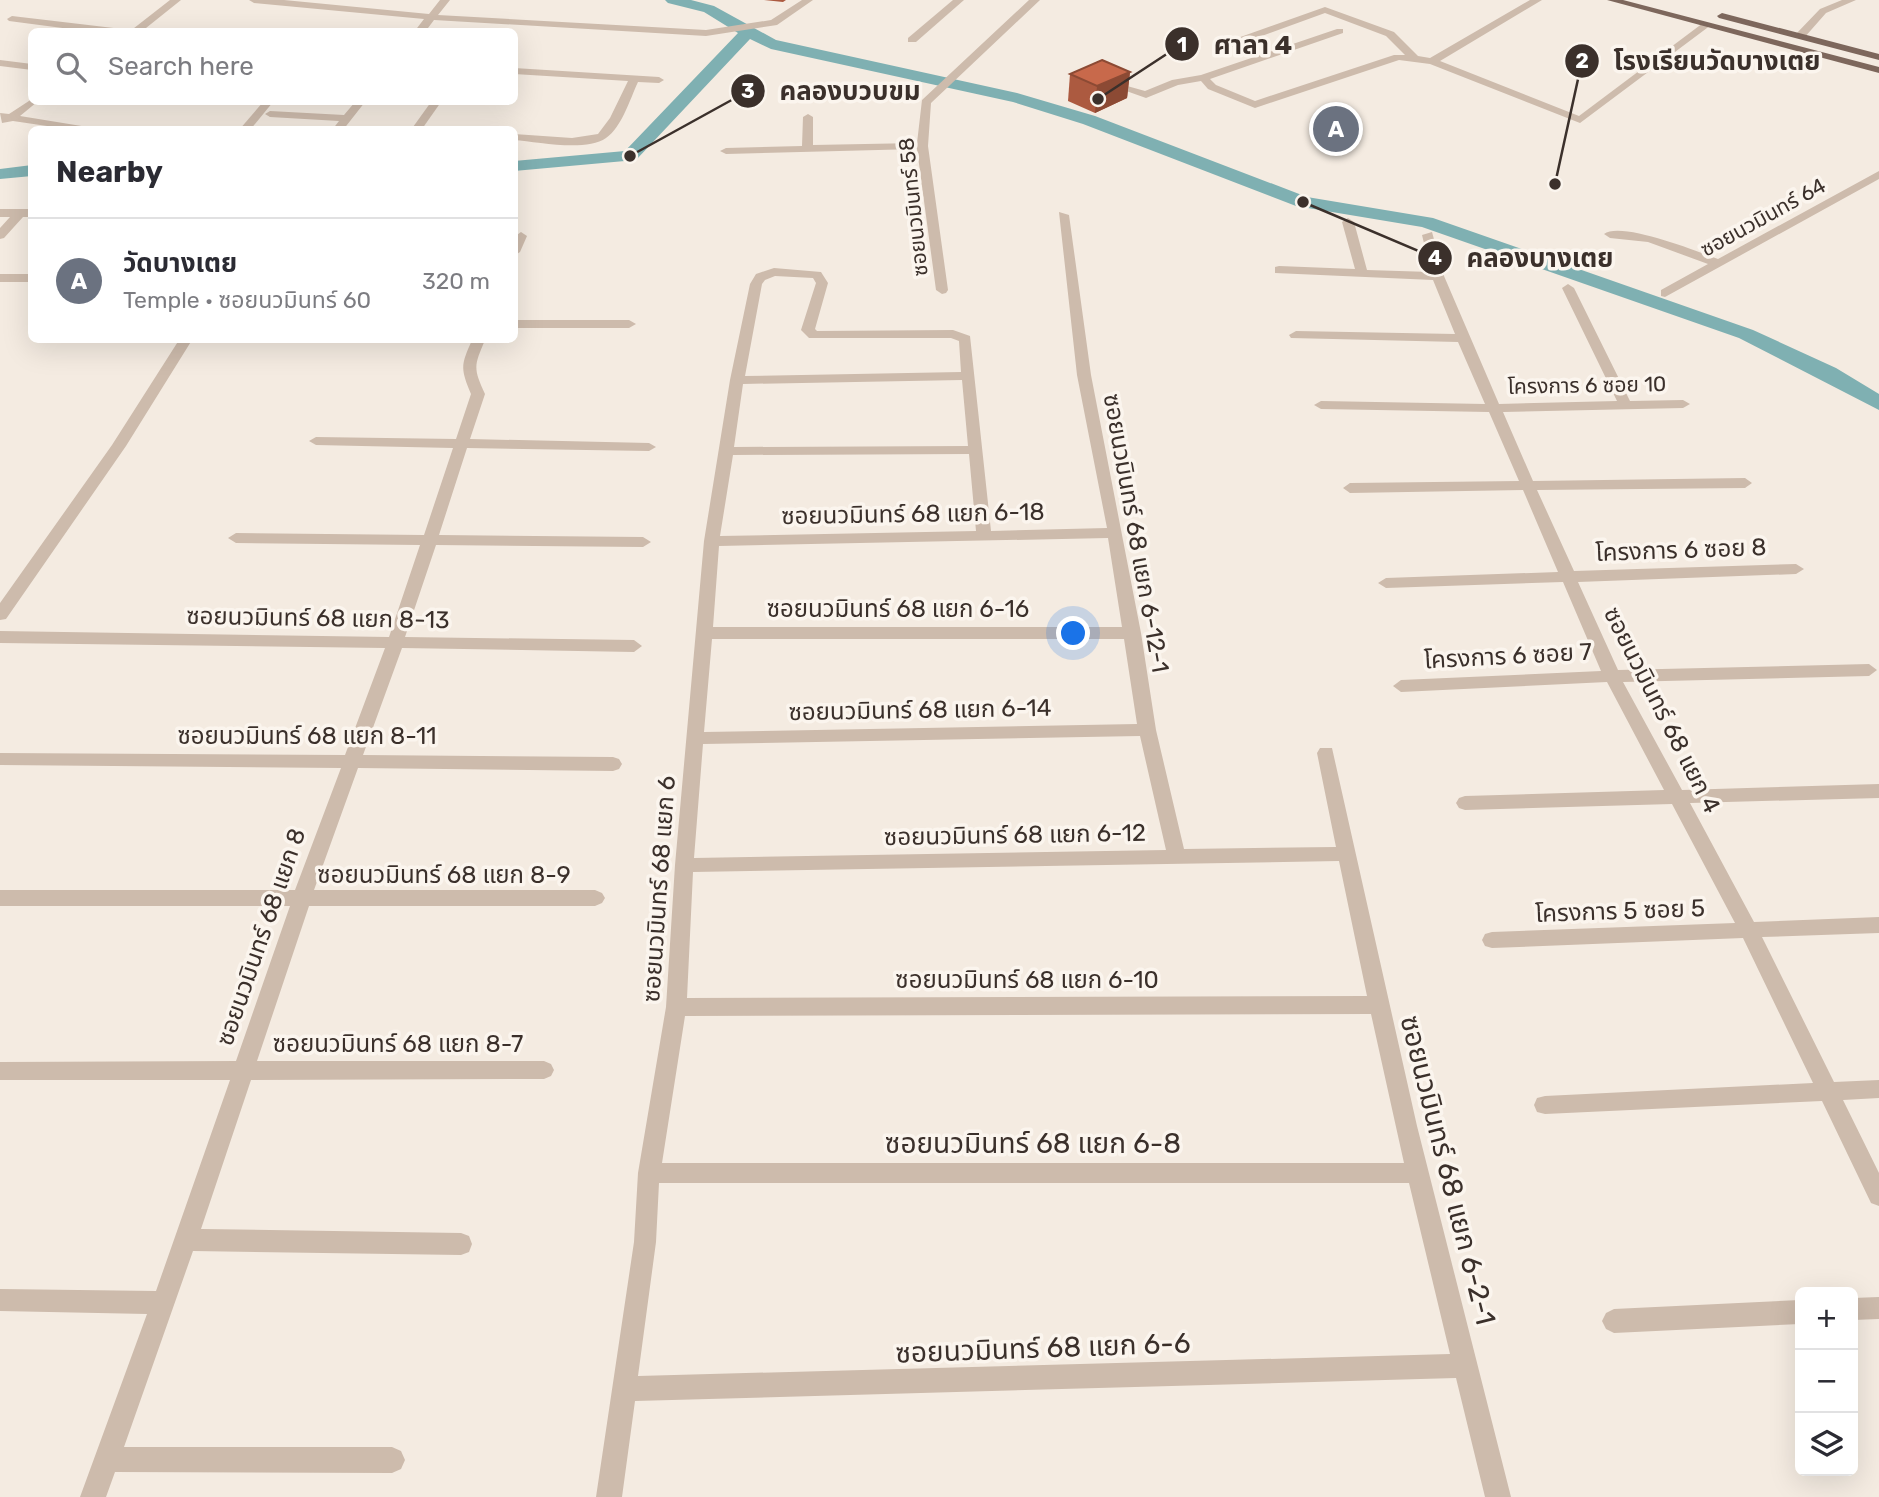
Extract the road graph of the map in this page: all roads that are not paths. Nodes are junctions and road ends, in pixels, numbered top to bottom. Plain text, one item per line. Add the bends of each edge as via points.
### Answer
1 (176, 0) edge
2 (254, 0) edge
3 (445, 0) edge
4 (808, 0) edge
5 (959, 0) edge
6 (1035, 0) edge
7 (1537, 0) edge
8 (1612, 0) edge
9 (1658, 0) edge
10 (1851, 0) edge
11 (1696, 10) dead end
12 (1709, 13) dead end
13 (431, 17) junction
14 (12, 19) dead end
15 (1706, 25) junction
16 (88, 28) edge
17 (139, 28) edge
18 (422, 28) edge
19 (1340, 31) dead end
20 (1800, 36) junction
21 (912, 40) dead end
22 (1222, 47) dead end
23 (1413, 57) junction
24 (1879, 57) edge
25 (1432, 61) junction
26 (0, 63) edge
27 (28, 66) edge
28 (1879, 70) edge
29 (518, 71) edge
30 (1203, 78) junction
31 (634, 79) junction
32 (659, 80) dead end
33 (1120, 87) edge
34 (28, 104) edge
35 (358, 105) edge
36 (434, 105) edge
37 (269, 108) edge
38 (5, 117) edge
39 (808, 117) dead end
40 (347, 118) junction
41 (0, 125) edge
42 (71, 126) edge
43 (249, 126) edge
44 (340, 126) edge
45 (419, 126) edge
46 (518, 137) edge
47 (922, 146) junction
48 (807, 149) junction
49 (726, 151) dead end
50 (1879, 174) edge
51 (0, 213) edge
52 (26, 213) edge
53 (1063, 215) dead end
54 (1348, 222) dead end
55 (1610, 234) dead end
56 (0, 235) edge
57 (1428, 235) dead end
58 (521, 236) dead end
59 (518, 243) edge
60 (1718, 263) junction
61 (1279, 270) dead end
62 (1362, 273) junction
63 (1437, 276) junction
64 (0, 278) edge
65 (28, 278) edge
66 (1568, 288) dead end
67 (942, 290) dead end
68 (1665, 293) dead end
69 (518, 324) edge
70 (629, 324) dead end
71 (1296, 335) dead end
72 (1463, 338) junction
73 (183, 343) edge
74 (477, 343) edge
75 (968, 376) junction
76 (737, 380) junction
77 (1625, 404) junction
78 (1683, 404) dead end
79 (1321, 405) dead end
80 (1492, 408) junction
81 (316, 441) dead end
82 (460, 443) junction
83 (649, 447) dead end
84 (975, 450) junction
85 (725, 451) junction
86 (1745, 483) dead end
87 (1350, 488) dead end
88 (1527, 488) junction
89 (1115, 533) junction
90 (984, 536) junction
91 (236, 538) dead end
92 (429, 538) junction
93 (712, 541) junction
94 (643, 542) dead end
95 (1796, 569) dead end
96 (1568, 576) junction
97 (1387, 583) dead end
98 (0, 615) edge
99 (704, 633) junction
100 (1133, 634) junction
101 (0, 637) edge
102 (395, 644) junction
103 (634, 646) dead end
104 (1869, 670) dead end
105 (1612, 676) junction
106 (1401, 686) dead end
107 (1147, 730) junction
108 (695, 738) junction
109 (1326, 753) dead end
110 (0, 760) edge
111 (351, 761) junction
112 (613, 764) dead end
113 (1879, 791) edge
114 (1678, 797) junction
115 (1465, 803) dead end
116 (1346, 854) junction
117 (1177, 857) junction
118 (684, 865) junction
119 (0, 898) edge
120 (595, 898) dead end
121 (301, 900) junction
122 (1879, 925) edge
123 (1749, 931) junction
124 (1492, 940) dead end
125 (1377, 1005) junction
126 (676, 1007) junction
127 (242, 1070) junction
128 (544, 1070) dead end
129 (0, 1071) edge
130 (1879, 1089) edge
131 (1829, 1093) junction
132 (1545, 1105) dead end
133 (1416, 1172) junction
134 (649, 1173) junction
135 (1879, 1196) edge
136 (186, 1240) junction
137 (461, 1244) dead end
138 (0, 1300) edge
139 (163, 1303) junction
140 (1879, 1308) edge
141 (1858, 1309) edge
142 (1795, 1312) edge
143 (1614, 1321) dead end
144 (1464, 1366) junction
145 (624, 1389) junction
146 (107, 1459) junction
147 (392, 1461) dead end
148 (93, 1497) edge
149 (609, 1497) edge
150 (1498, 1497) edge

1 - 17 street
2 - 13 street
3 - 13 street
4 - 13 street via 774,23 706,33
5 - 21 street
6 - 47 street, ซอยนวมินทร์ 58 via 926,102
7 - 25 street
8 - 15 main road
9 - 11 main road
10 - 20 street via 1823,12
12 - 20 main road
13 - 18 street
14 - 16 street
15 - 25 street via 1580,120
15 - 28 main road
19 - 30 street
20 - 24 main road
22 - 23 street via 1325,10 1390,34
23 - 25 street
23 - 30 street via 1383,61 1255,105 1212,87
26 - 27 street
29 - 31 street
30 - 33 street via 1176,82 1146,95
31 - 32 street
31 - 46 street via 607,131 596,139
34 - 38 street
35 - 40 street
36 - 45 street
37 - 40 street
37 - 43 street
38 - 41 street
38 - 42 street
39 - 48 street
40 - 44 street
47 - 48 street
47 - 67 street, ซอยนวมินทร์ 58
48 - 49 street
50 - 60 street, ซอยนวมินทร์ 64
51 - 52 street
52 - 56 street
53 - 89 street, ซอยนวมินทร์ 68 แยก 6-12-1 via 1084,375
54 - 62 street
55 - 60 street via 1650,239
57 - 63 street, ซอยนวมินทร์ 68 แยก 4
58 - 59 street
60 - 68 street, ซอยนวมินทร์ 64
61 - 62 street
62 - 63 street
63 - 72 street, ซอยนวมินทร์ 68 แยก 4
64 - 65 street
66 - 77 street
69 - 70 street
71 - 72 street
72 - 80 street, ซอยนวมินทร์ 68 แยก 4
73 - 98 street via 119,446
74 - 82 street, ซอยนวมินทร์ 68 แยก 8 via 468,372 478,394
75 - 76 street
75 - 76 street, ซอยนวมินทร์ 68 แยก 6 via 965,339 953,334 814,335 808,330 822,283 817,275 774,272 760,276 756,284
75 - 84 street
76 - 85 street, ซอยนวมินทร์ 68 แยก 6
77 - 78 street, โครงการ 6 ซอย 10
77 - 80 street, โครงการ 6 ซอย 10
79 - 80 street, โครงการ 6 ซอย 10
80 - 88 street, ซอยนวมินทร์ 68 แยก 4
81 - 82 street
82 - 83 street
82 - 92 street, ซอยนวมินทร์ 68 แยก 8
84 - 85 street
84 - 90 street
85 - 93 street, ซอยนวมินทร์ 68 แยก 6
86 - 88 street
87 - 88 street
88 - 96 street, ซอยนวมินทร์ 68 แยก 4
89 - 90 street, ซอยนวมินทร์ 68 แยก 6-18
89 - 100 street, ซอยนวมินทร์ 68 แยก 6-12-1
90 - 93 street, ซอยนวมินทร์ 68 แยก 6-18
91 - 92 street
92 - 94 street
92 - 102 street, ซอยนวมินทร์ 68 แยก 8
93 - 99 street, ซอยนวมินทร์ 68 แยก 6
95 - 96 street, โครงการ 6 ซอย 8
96 - 97 street, โครงการ 6 ซอย 8
96 - 105 street, ซอยนวมินทร์ 68 แยก 4
99 - 100 street, ซอยนวมินทร์ 68 แยก 6-16
99 - 108 street, ซอยนวมินทร์ 68 แยก 6
100 - 107 street, ซอยนวมินทร์ 68 แยก 6-12-1
101 - 102 street, ซอยนวมินทร์ 68 แยก 8-13
102 - 103 street, ซอยนวมินทร์ 68 แยก 8-13
102 - 111 street, ซอยนวมินทร์ 68 แยก 8
104 - 105 street, โครงการ 6 ซอย 7
105 - 106 street, โครงการ 6 ซอย 7
105 - 114 street, ซอยนวมินทร์ 68 แยก 4
107 - 108 street, ซอยนวมินทร์ 68 แยก 6-14
107 - 117 street, ซอยนวมินทร์ 68 แยก 6-12-1
108 - 118 street, ซอยนวมินทร์ 68 แยก 6
109 - 116 street, ซอยนวมินทร์ 68 แยก 6-2-1
110 - 111 street, ซอยนวมินทร์ 68 แยก 8-11
111 - 112 street, ซอยนวมินทร์ 68 แยก 8-11
111 - 121 street, ซอยนวมินทร์ 68 แยก 8
113 - 114 street
114 - 115 street
114 - 123 street, ซอยนวมินทร์ 68 แยก 4
116 - 117 street, ซอยนวมินทร์ 68 แยก 6-12
116 - 125 street, ซอยนวมินทร์ 68 แยก 6-2-1
117 - 118 street, ซอยนวมินทร์ 68 แยก 6-12
118 - 126 street, ซอยนวมินทร์ 68 แยก 6
119 - 121 street, ซอยนวมินทร์ 68 แยก 8-9
120 - 121 street, ซอยนวมินทร์ 68 แยก 8-9
121 - 127 street, ซอยนวมินทร์ 68 แยก 8
122 - 123 street, โครงการ 5 ซอย 5
123 - 124 street, โครงการ 5 ซอย 5
123 - 131 street, ซอยนวมินทร์ 68 แยก 4
125 - 126 street, ซอยนวมินทร์ 68 แยก 6-10
125 - 133 street, ซอยนวมินทร์ 68 แยก 6-2-1
126 - 134 street, ซอยนวมินทร์ 68 แยก 6
127 - 128 street, ซอยนวมินทร์ 68 แยก 8-7
127 - 129 street, ซอยนวมินทร์ 68 แยก 8-7
127 - 136 street, ซอยนวมินทร์ 68 แยก 8
130 - 131 street
131 - 132 street
131 - 135 street, ซอยนวมินทร์ 68 แยก 4
133 - 134 street, ซอยนวมินทร์ 68 แยก 6-8
133 - 144 street, ซอยนวมินทร์ 68 แยก 6-2-1
134 - 145 street, ซอยนวมินทร์ 68 แยก 6 via 645,1242
136 - 137 street
136 - 139 street, ซอยนวมินทร์ 68 แยก 8
138 - 139 street
139 - 146 street, ซอยนวมินทร์ 68 แยก 8
140 - 141 street
142 - 143 street
144 - 145 street, ซอยนวมินทร์ 68 แยก 6-6
144 - 150 street, ซอยนวมินทร์ 68 แยก 6-2-1
145 - 149 street, ซอยนวมินทร์ 68 แยก 6
146 - 147 street
146 - 148 street, ซอยนวมินทร์ 68 แยก 8

